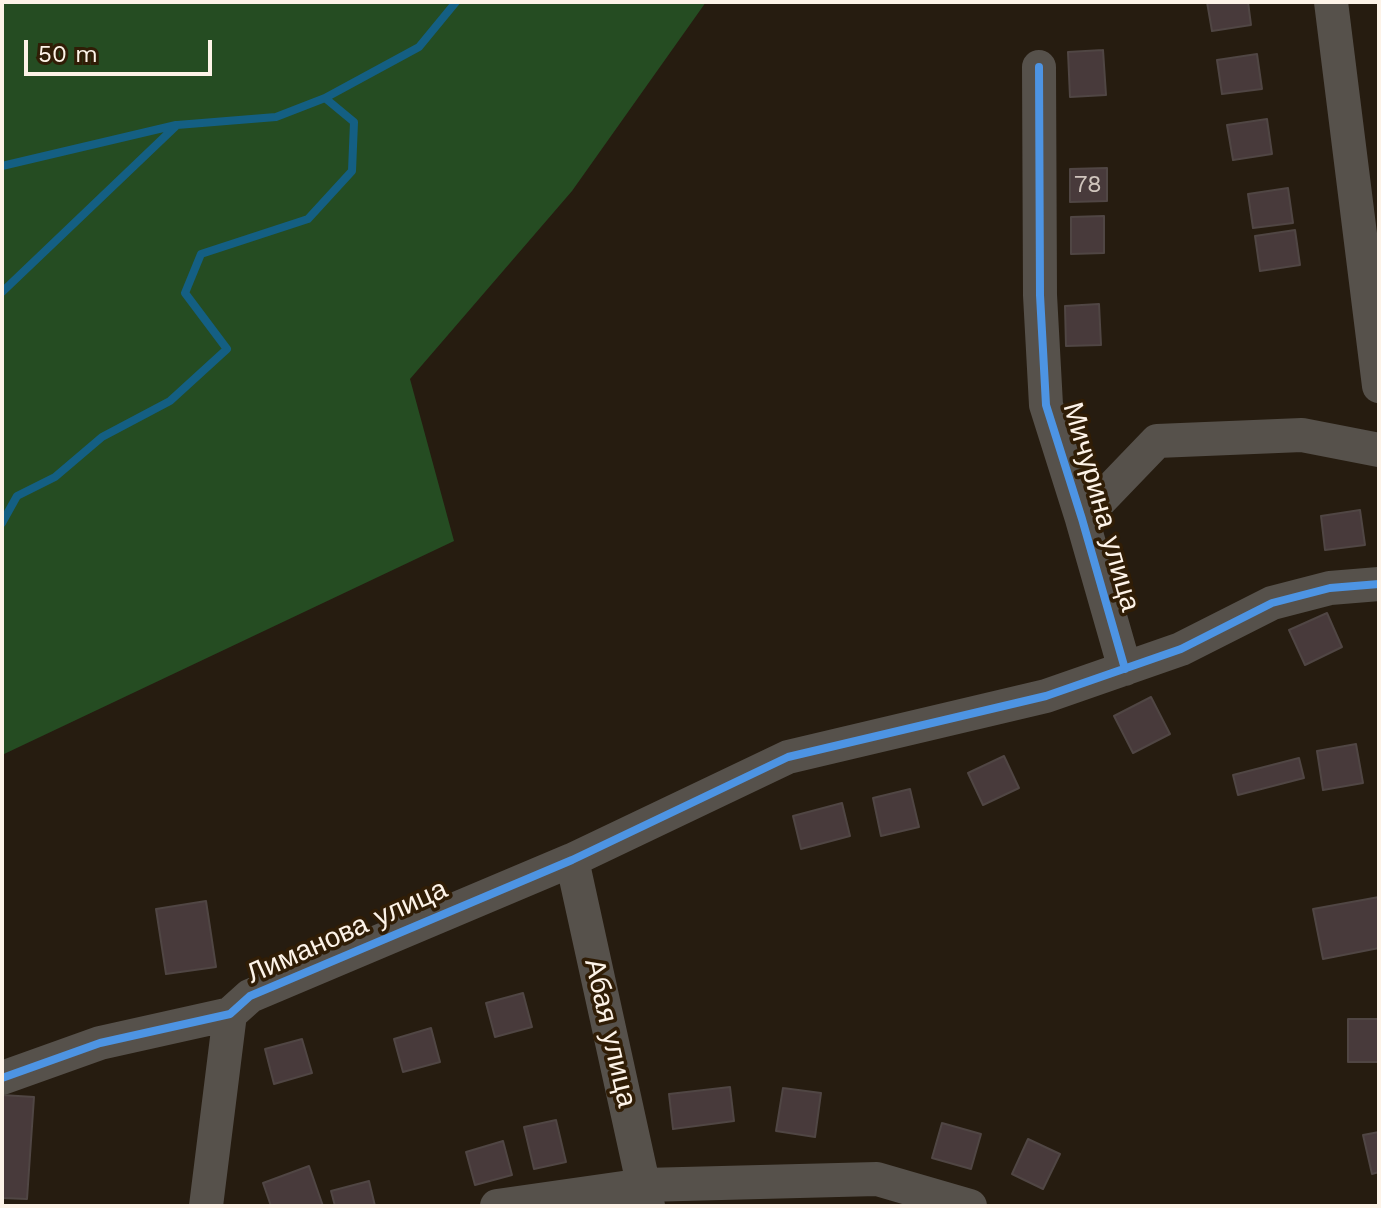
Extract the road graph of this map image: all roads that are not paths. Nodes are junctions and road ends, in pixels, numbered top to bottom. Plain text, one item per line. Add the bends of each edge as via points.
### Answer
1 (1331, 2) edge
2 (1039, 67) dead end
3 (1371, 248) edge
4 (1379, 386) edge
5 (1379, 450) edge
6 (1082, 519) junction
7 (1379, 584) edge
8 (1125, 669) junction
9 (572, 860) junction
10 (230, 1014) junction
11 (2, 1078) edge
12 (646, 1196) edge
13 (206, 1206) edge
14 (497, 1206) edge
15 (970, 1206) edge

1 - 3 street
2 - 6 street, Мичурина улица via 1046,405
3 - 4 street
5 - 6 street, Мичурина улица via 1302,435 1157,441
6 - 8 street, Мичурина улица
7 - 8 street via 1330,588 1272,603 1181,649
8 - 9 street via 1046,696 788,757
9 - 10 street, Лиманова улица via 250,996
9 - 12 street, Абая улица
10 - 11 street, Лиманова улица via 100,1043
10 - 13 street, Лиманова улица
12 - 14 street
12 - 15 street via 877,1179

